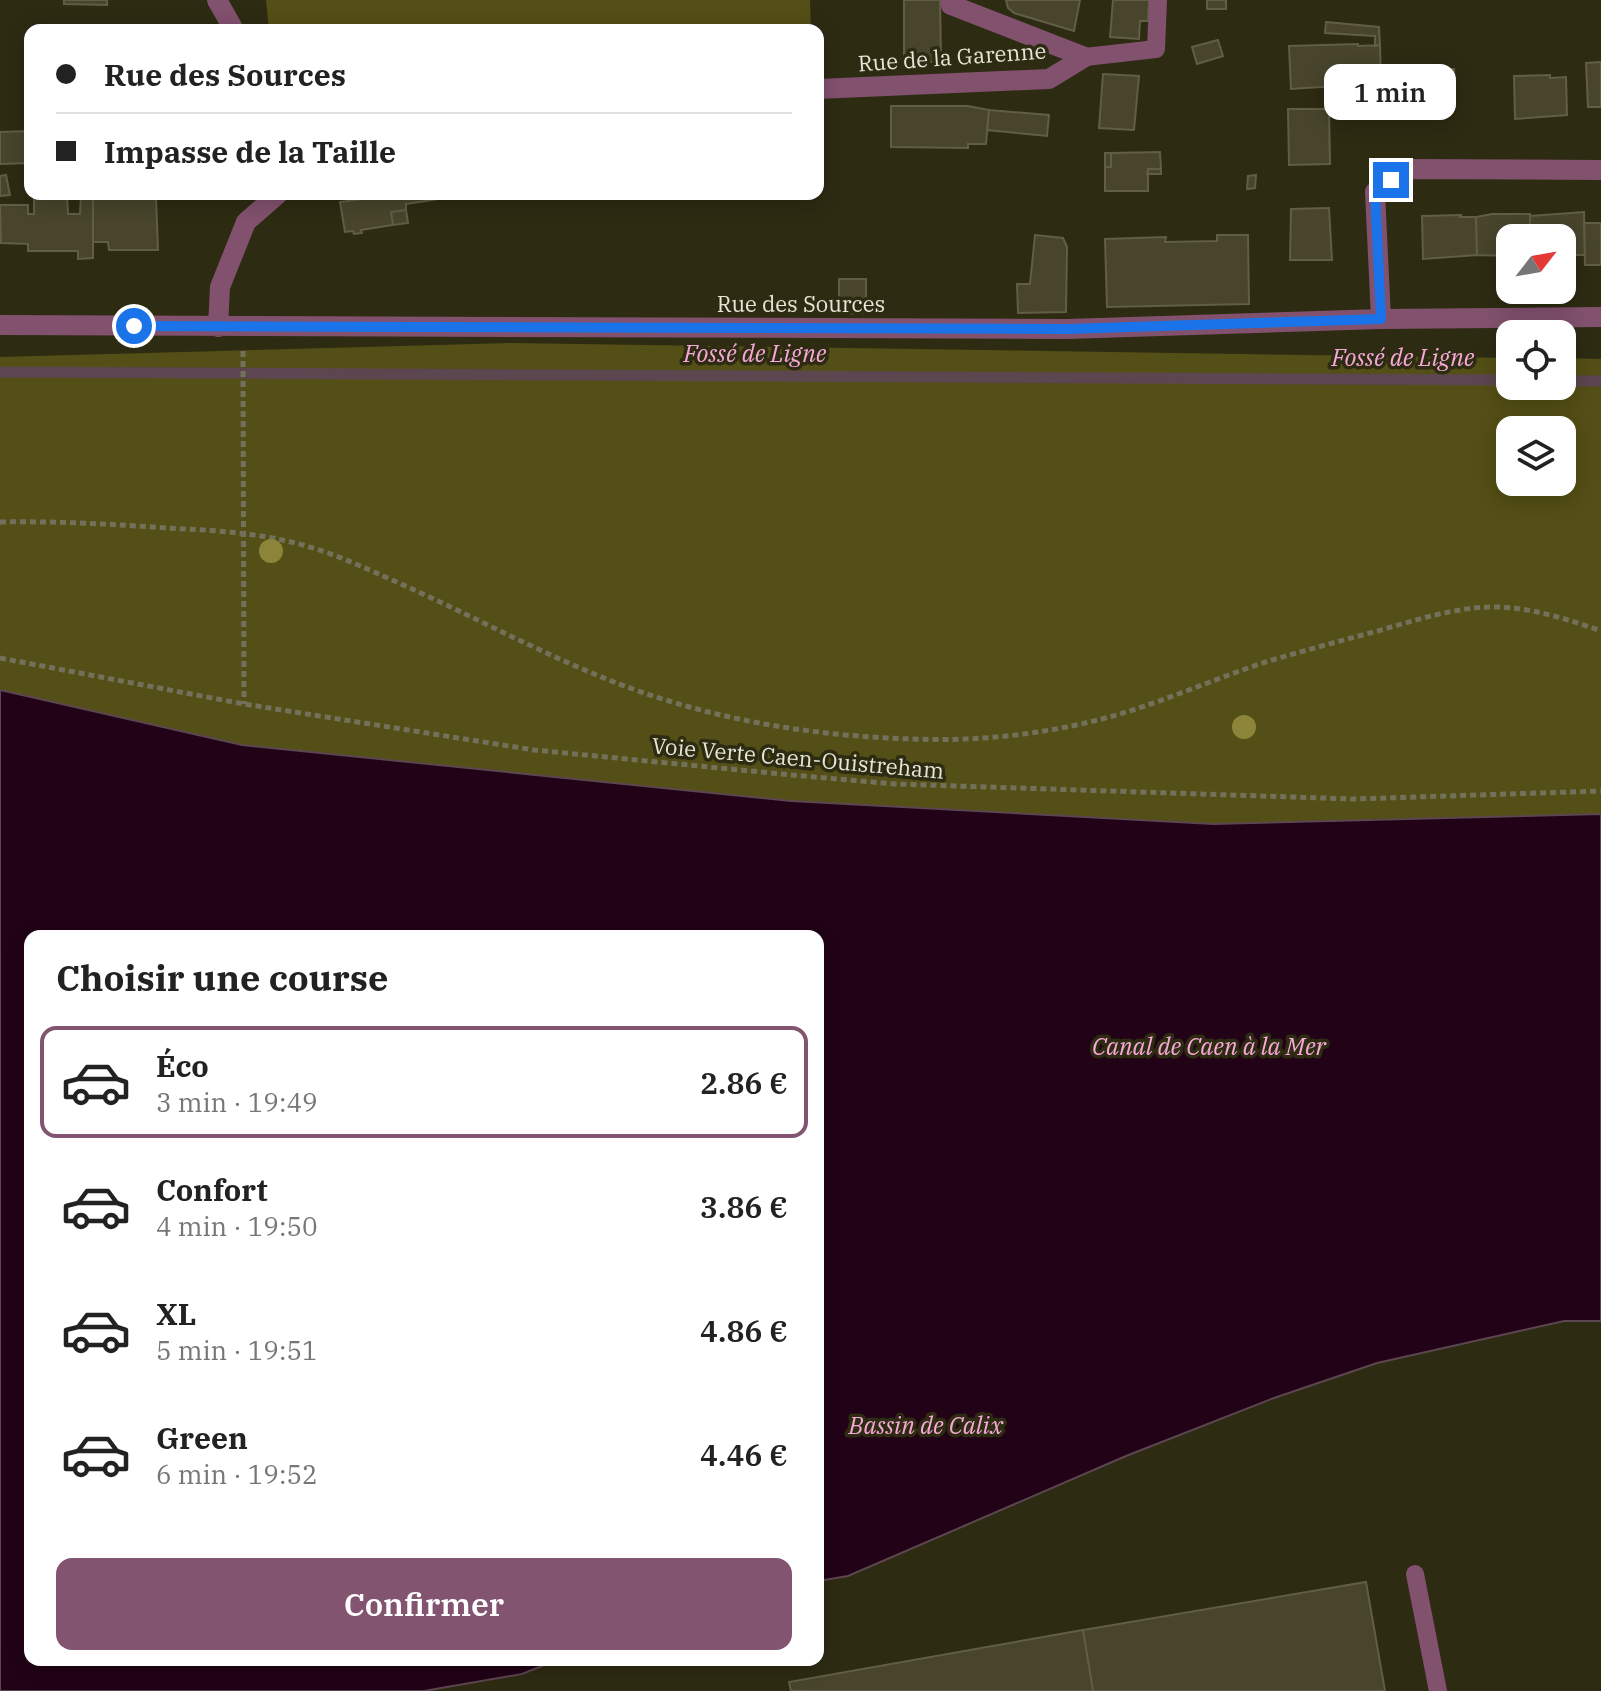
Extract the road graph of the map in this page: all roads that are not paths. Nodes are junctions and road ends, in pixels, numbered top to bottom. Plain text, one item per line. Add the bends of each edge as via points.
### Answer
1 (217, 0) edge
2 (951, 0) edge
3 (1158, 0) edge
4 (231, 24) edge
5 (1085, 57) junction
6 (824, 89) edge
7 (1601, 170) edge
8 (271, 200) edge
9 (1601, 317) edge
10 (1381, 319) junction
11 (0, 325) edge
12 (218, 327) junction
13 (1415, 1574) dead end
14 (1438, 1691) edge

1 - 4 street
2 - 5 street, Rue de la Garenne via 951,5
3 - 5 lane, Rue de la Garenne via 1156,49
5 - 6 street, Rue de la Garenne via 1049,79
7 - 10 street via 1407,169 1375,192
8 - 12 street via 246,222 220,287
9 - 10 street, Rue des Sources
10 - 12 street, Rue des Sources via 1067,329
11 - 12 street, Rue des Sources
13 - 14 lane

